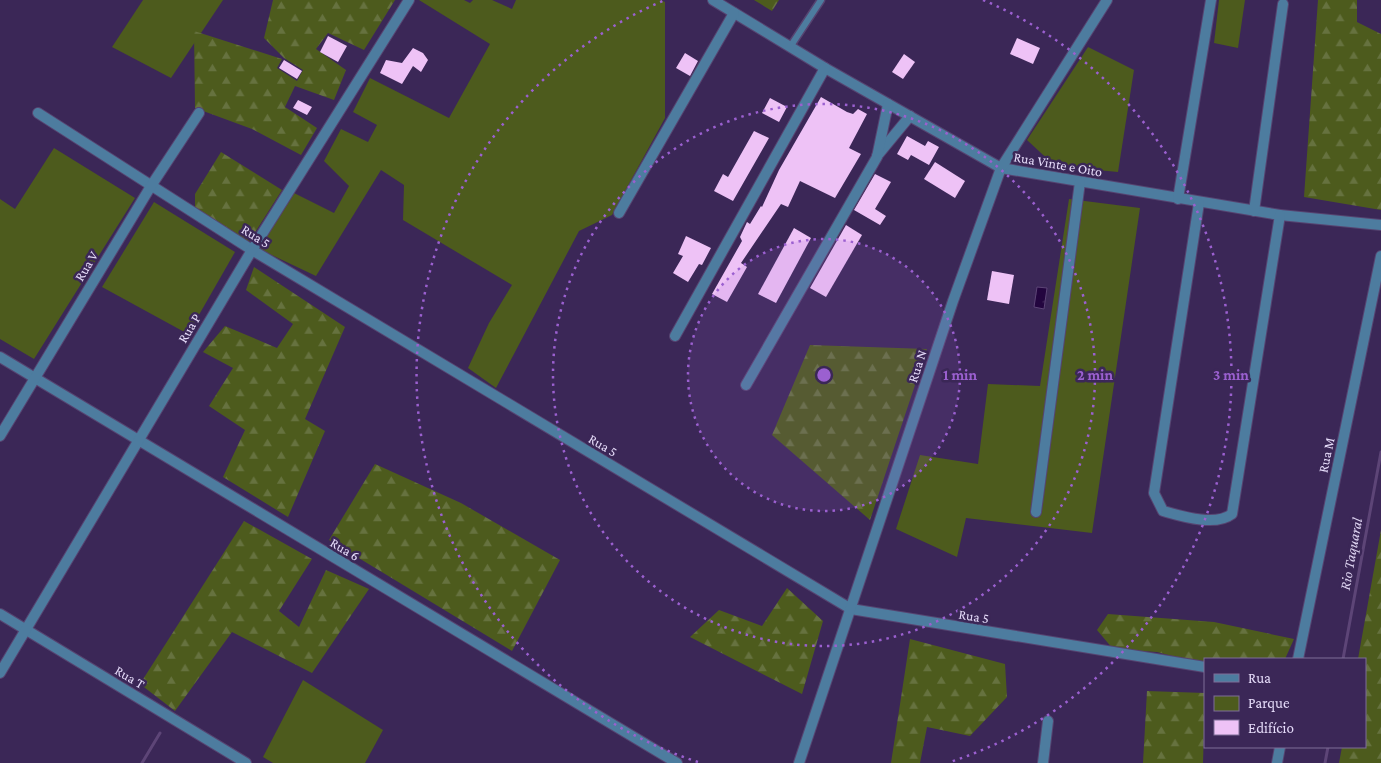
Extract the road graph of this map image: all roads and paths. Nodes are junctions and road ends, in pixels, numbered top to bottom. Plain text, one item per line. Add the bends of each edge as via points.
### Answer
1 (409, 0) edge
2 (713, 0) edge
3 (821, 0) edge
4 (1107, 0) edge
5 (1211, 0) edge
6 (1284, 4) dead end
7 (734, 12) junction
8 (790, 46) junction
9 (825, 68) junction
10 (888, 104) junction
11 (38, 113) dead end
12 (199, 113) dead end
13 (910, 116) junction
14 (877, 157) junction
15 (1001, 168) junction
16 (1080, 182) junction
17 (152, 186) junction
18 (1178, 199) junction
19 (1199, 203) junction
20 (1254, 211) junction
21 (619, 213) dead end
22 (1280, 215) junction
23 (1381, 225) edge
24 (252, 250) junction
25 (1381, 256) edge
26 (675, 336) dead end
27 (0, 357) edge
28 (34, 378) junction
29 (746, 385) dead end
30 (0, 436) edge
31 (138, 441) junction
32 (1036, 512) dead end
33 (851, 609) junction
34 (0, 614) edge
35 (26, 630) junction
36 (1298, 658) edge
37 (1204, 668) edge
38 (0, 673) edge
39 (1048, 721) dead end
40 (1280, 748) edge
41 (246, 763) edge
42 (677, 763) edge
43 (799, 763) edge
44 (1043, 763) edge
45 (1277, 763) edge

1 - 24 street, Rua P
2 - 7 street, Rua Vinte e Oito
3 - 8 lane
4 - 15 street, Rua N
5 - 18 street
6 - 20 street
7 - 8 street, Rua Vinte e Oito
7 - 21 street
8 - 9 street, Rua Vinte e Oito
9 - 10 street, Rua Vinte e Oito
9 - 26 street
10 - 13 street, Rua Vinte e Oito
10 - 14 street
11 - 17 street, Rua 5
12 - 17 street, Rua V
13 - 14 street
13 - 15 street, Rua Vinte e Oito
14 - 29 street
15 - 16 street, Rua Vinte e Oito
15 - 33 street, Rua N via 953,301
16 - 18 street, Rua Vinte e Oito
16 - 32 street
17 - 24 street, Rua 5
17 - 28 street, Rua V
18 - 19 street, Rua Vinte e Oito
19 - 20 street, Rua Vinte e Oito
19 - 22 street via 1154,493 1163,510 1219,521 1232,514
20 - 22 street, Rua Vinte e Oito
22 - 23 street, Rua Vinte e Oito
24 - 31 street, Rua P
24 - 33 street, Rua 5
25 - 36 street, Rua M
27 - 28 street, Rua 6
28 - 30 street, Rua V
28 - 31 street, Rua 6
31 - 35 street, Rua P
31 - 42 street, Rua 6
33 - 37 street, Rua 5
33 - 43 street, Rua N
34 - 35 street, Rua T
35 - 38 street, Rua P
35 - 41 street, Rua T
39 - 44 street
40 - 45 street

